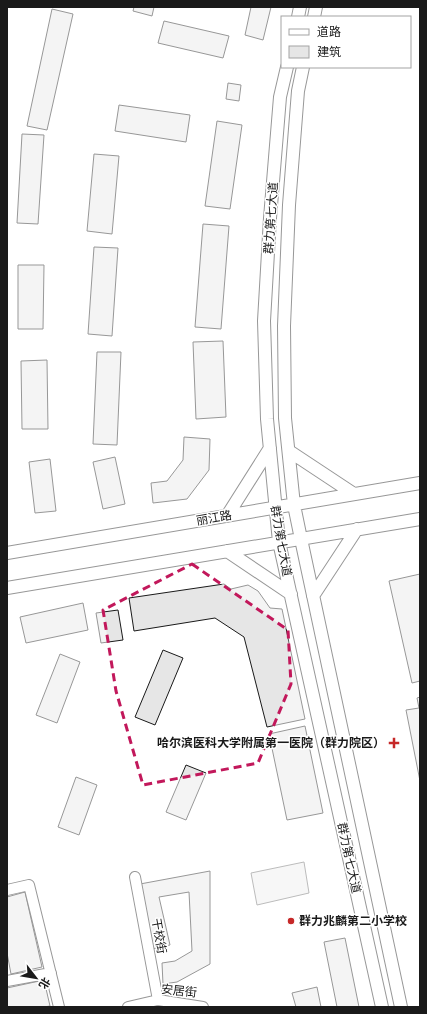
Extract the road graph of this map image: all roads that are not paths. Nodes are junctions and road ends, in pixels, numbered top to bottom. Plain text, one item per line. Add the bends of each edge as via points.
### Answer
1 (287, 68) edge
2 (303, 68) edge
3 (270, 448) junction
4 (289, 451) junction
5 (420, 483) edge
6 (354, 494) junction
7 (294, 505) junction
8 (275, 508) junction
9 (227, 516) junction
10 (420, 519) edge
11 (357, 529) junction
12 (301, 539) junction
13 (279, 542) junction
14 (227, 551) junction
15 (7, 554) edge
16 (7, 588) edge
17 (291, 594) junction
18 (313, 596) junction
19 (135, 877) dead end
20 (7, 890) edge
21 (51, 973) junction
22 (7, 981) edge
23 (158, 1000) junction
24 (59, 1007) edge
25 (128, 1007) edge
26 (203, 1007) edge
27 (382, 1007) edge
28 (401, 1007) edge

1 - 3 main road, 群力第七大道 via 280,105 264,321
2 - 4 main road, 群力第七大道 via 298,91 289,205 284,311 285,418
3 - 8 main road, 群力第七大道
3 - 9 main road
4 - 6 main road
4 - 7 main road, 群力第七大道
5 - 6 main road, 丽江路
6 - 7 main road, 丽江路
7 - 8 main road, 丽江路
7 - 12 main road, 群力第七大道
8 - 9 main road, 丽江路
8 - 13 main road, 群力第七大道
9 - 15 main road, 丽江路
10 - 11 main road
11 - 12 main road
11 - 18 main road
12 - 13 main road
12 - 18 main road, 群力第七大道
13 - 14 main road
13 - 17 main road, 群力第七大道
14 - 16 main road
14 - 17 main road
17 - 27 main road, 群力第七大道
18 - 28 main road, 群力第七大道
19 - 23 street, 干校街
20 - 21 street via 29,885
21 - 22 street
21 - 24 street
23 - 25 street, 安居街
23 - 26 street, 安居街

